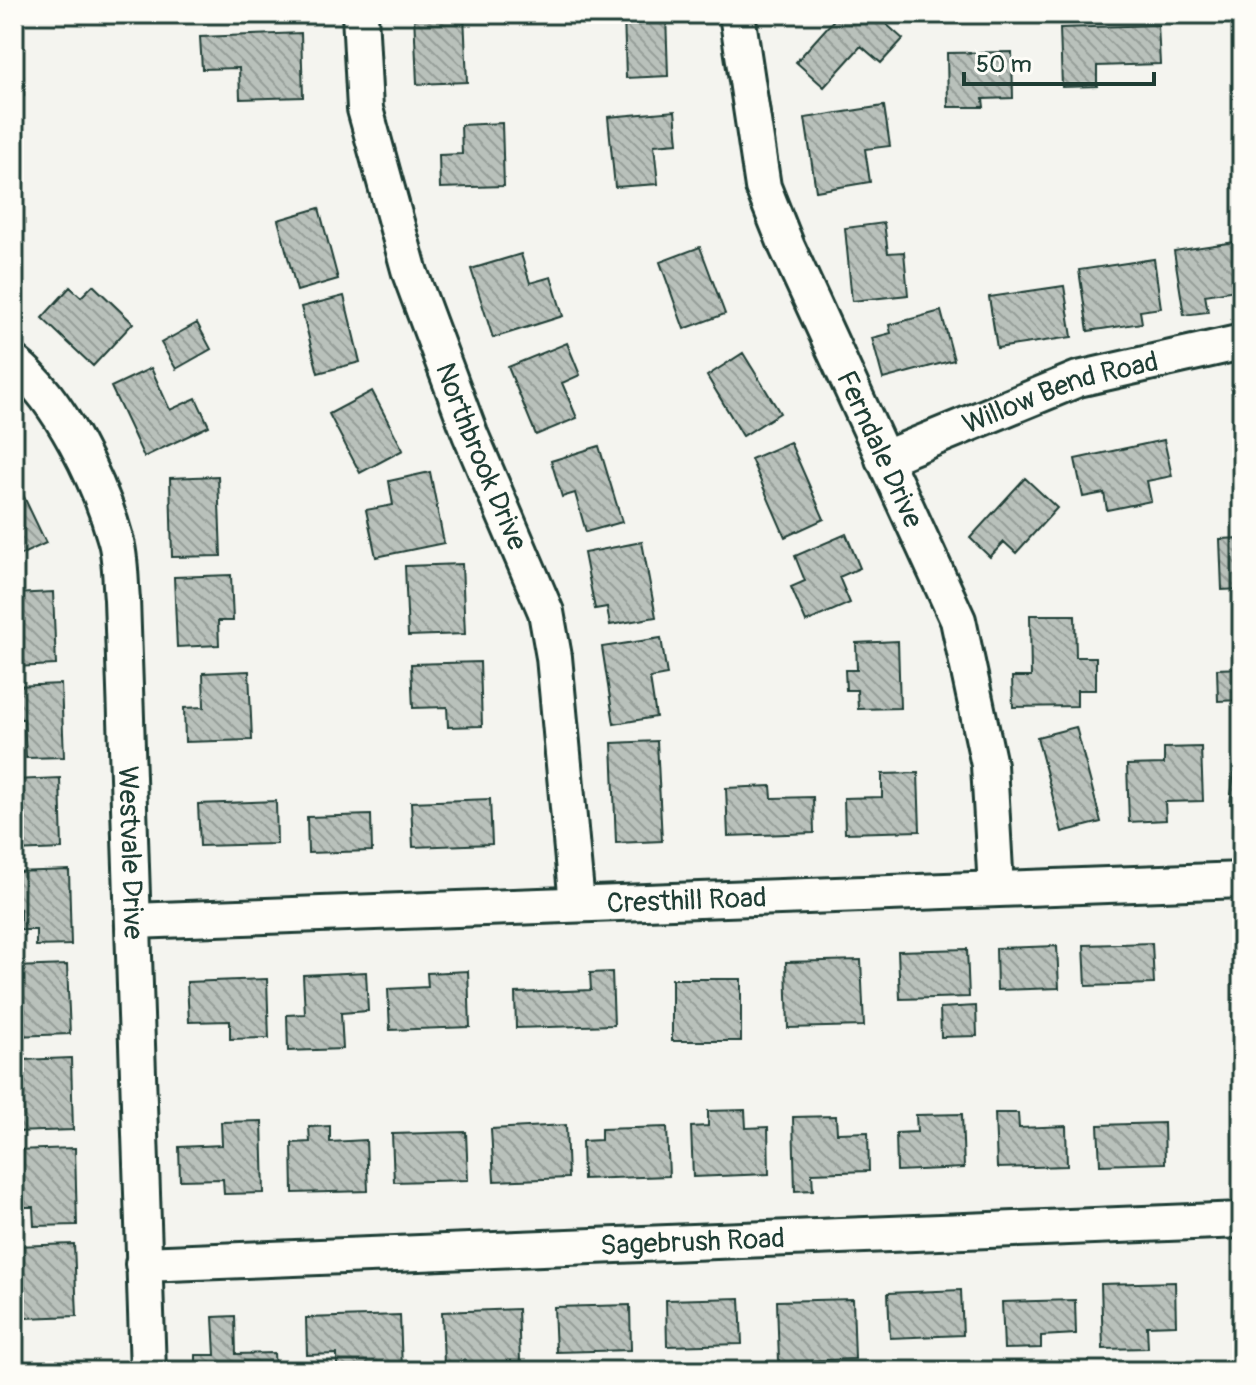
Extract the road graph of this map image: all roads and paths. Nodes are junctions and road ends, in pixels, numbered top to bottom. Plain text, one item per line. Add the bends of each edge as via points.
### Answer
1 (360, 14) edge
2 (737, 14) edge
3 (1242, 342) edge
4 (14, 363) edge
5 (883, 459) junction
6 (1242, 880) edge
7 (996, 889) junction
8 (577, 904) junction
9 (133, 921) junction
10 (1242, 1220) edge
11 (143, 1264) junction
12 (148, 1371) edge

1 - 8 street, Northbrook Drive via 365,109 410,273 470,434 546,612
2 - 5 street, Ferndale Drive via 763,187
3 - 5 street, Willow Bend Road via 1078,379
4 - 9 street, Westvale Drive via 53,408 98,486 116,541
5 - 7 street, Ferndale Drive via 958,620 989,765
6 - 7 street, Cresthill Road
7 - 8 street, Cresthill Road
8 - 9 street, Cresthill Road
9 - 11 street, Westvale Drive
10 - 11 street, Sagebrush Road
11 - 12 street, Westvale Drive

